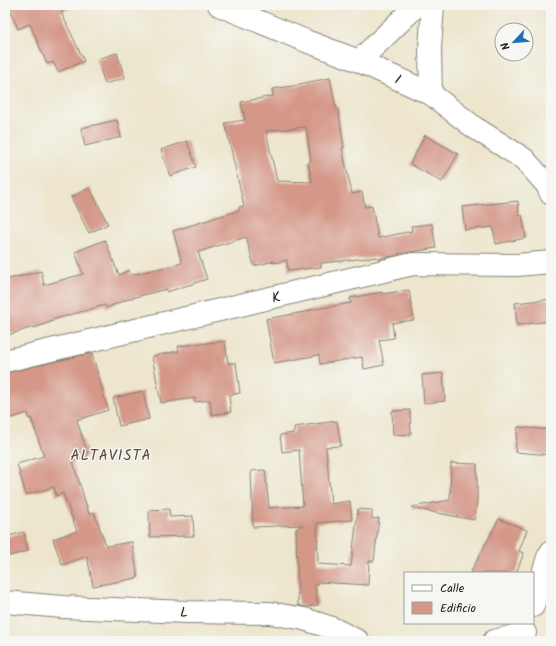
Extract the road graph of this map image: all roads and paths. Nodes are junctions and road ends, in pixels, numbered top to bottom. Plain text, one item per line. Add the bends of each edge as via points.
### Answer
1 (219, 5) edge
2 (417, 5) edge
3 (433, 5) edge
4 (359, 60) junction
5 (431, 94) junction
6 (551, 194) edge
7 (551, 262) edge
8 (5, 361) edge
9 (551, 552) edge
10 (5, 602) edge
11 (534, 603) edge
12 (525, 632) edge
13 (358, 641) edge
14 (494, 641) edge

1 - 4 street, I
2 - 4 street
3 - 5 street via 430,48
4 - 5 street, I
5 - 6 street, I via 475,128 524,159 547,185
7 - 8 street, K via 517,265 413,264
9 - 11 street
10 - 13 street, L via 63,608 270,613 304,619 332,628
12 - 14 street

